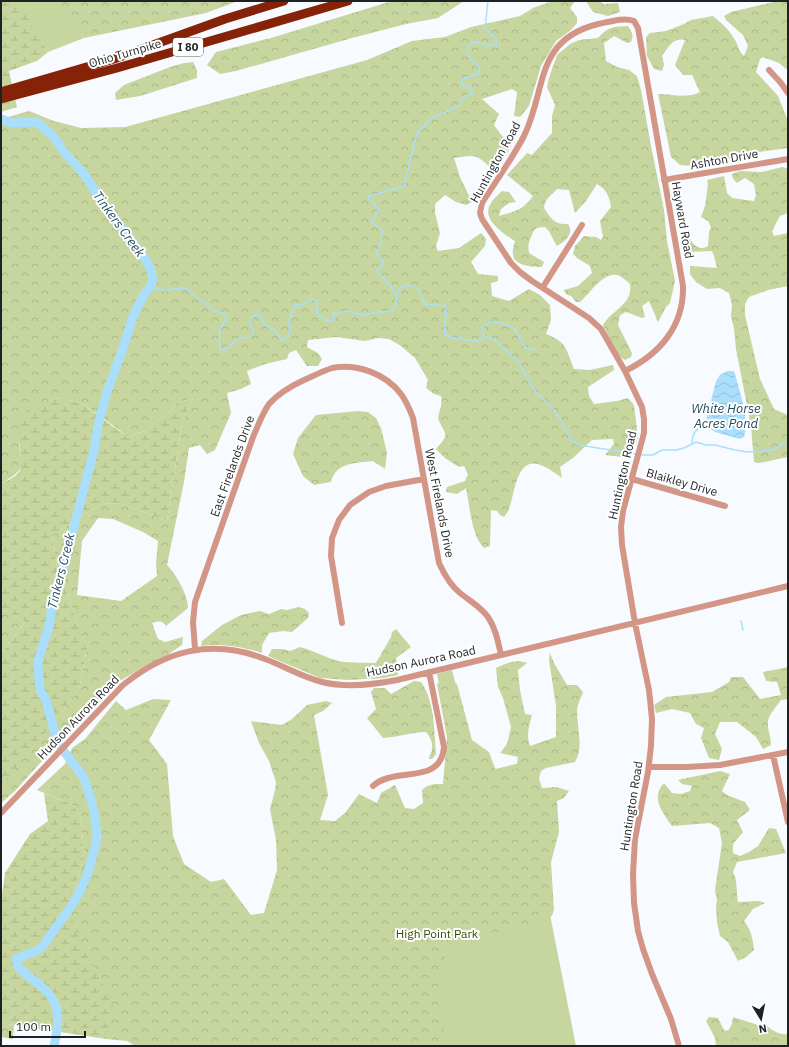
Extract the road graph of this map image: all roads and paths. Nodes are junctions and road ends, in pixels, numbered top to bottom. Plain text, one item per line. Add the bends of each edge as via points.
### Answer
1 (284, 1) edge
2 (348, 1) edge
3 (641, 49) joint
4 (769, 70) dead end
5 (26, 88) junction
6 (1, 92) edge
7 (788, 93) edge
8 (1, 99) edge
9 (788, 159) edge
10 (664, 180) junction
11 (582, 225) dead end
12 (543, 287) junction
13 (625, 371) junction
14 (415, 429) joint
15 (424, 479) junction
16 (632, 479) junction
17 (725, 506) dead end
18 (788, 586) edge
19 (342, 623) dead end
20 (635, 623) junction
21 (195, 649) junction
22 (502, 655) junction
23 (429, 672) junction
24 (788, 752) edge
25 (773, 755) junction
26 (649, 766) junction
27 (373, 786) dead end
28 (1, 813) edge
29 (788, 822) edge
30 (679, 1046) edge

1 - 5 highway, Ohio Turnpike / I 80
2 - 5 highway, Ohio Turnpike / I 80 via 117,68
3 - 10 street, Hayward Road
3 - 12 street, Huntington Road via 636,24 624,19 582,30 560,45 544,72 532,117 524,135 480,208 482,219 511,264
4 - 7 street
5 - 6 highway, Ohio Turnpike / I 80
5 - 8 highway, Ohio Turnpike / I 80
9 - 10 street, Ashton Drive
10 - 13 street, Hayward Road via 683,286 682,308 666,339 651,355
11 - 12 street
12 - 13 street, Huntington Road via 594,322
13 - 16 street, Huntington Road via 639,400 644,419 644,433
14 - 15 street, West Firelands Drive
14 - 21 street, East Firelands Drive via 408,406 399,391 382,377 358,368 342,367 321,372 275,398 260,420 195,602
15 - 19 street via 369,492 350,505 339,520 332,538 330,556
15 - 22 street, West Firelands Drive via 442,569 456,589 488,618
16 - 17 street, Blaikley Drive
16 - 20 street, Huntington Road via 621,527
18 - 20 street, Hudson Aurora Road
20 - 22 street, Hudson Aurora Road
20 - 26 street, Huntington Road via 651,705 652,736
21 - 23 street, Hudson Aurora Road via 224,649 248,653 308,678 338,685 367,685
21 - 28 street, Hudson Aurora Road via 167,657 131,678 107,700
22 - 23 street, Hudson Aurora Road
23 - 27 street via 444,747 442,759 429,771 381,780
24 - 25 street
25 - 26 street via 720,765
25 - 29 street
26 - 30 street, Huntington Road via 635,839 634,903 643,950

